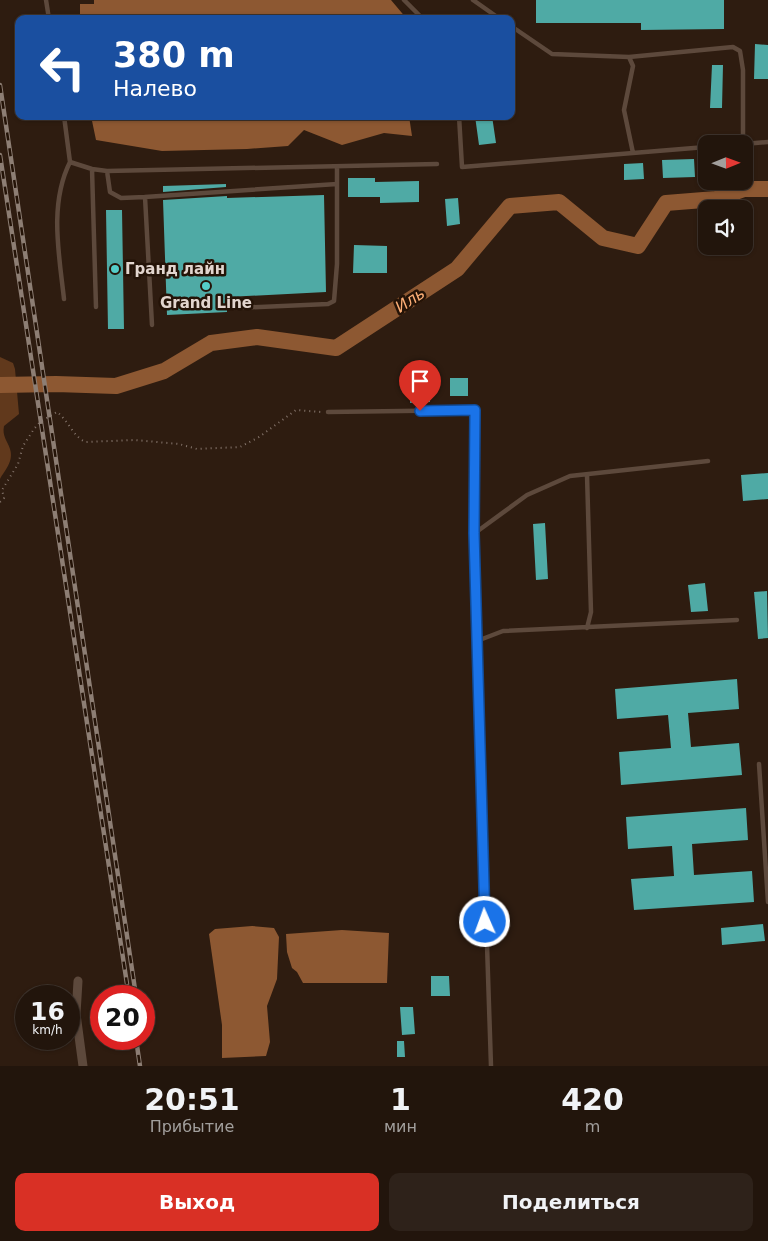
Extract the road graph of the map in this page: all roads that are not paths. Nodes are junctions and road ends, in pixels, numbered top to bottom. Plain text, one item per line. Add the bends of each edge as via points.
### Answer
1 (46, 0) edge
2 (404, 0) edge
3 (473, 0) edge
4 (48, 15) edge
5 (419, 15) edge
6 (494, 15) edge
7 (515, 29) edge
8 (629, 57) junction
9 (65, 120) edge
10 (459, 120) edge
11 (743, 135) edge
12 (768, 142) edge
13 (753, 143) edge
14 (698, 148) edge
15 (633, 153) junction
16 (70, 162) junction
17 (437, 164) dead end
18 (337, 167) junction
19 (92, 169) junction
20 (107, 170) junction
21 (337, 184) junction
22 (145, 197) junction
23 (64, 299) dead end
24 (96, 307) dead end
25 (234, 308) dead end
26 (152, 325) dead end
27 (328, 412) road end
28 (708, 461) dead end
29 (587, 475) junction
30 (474, 533) junction
31 (737, 620) dead end
32 (587, 628) junction
33 (477, 641) junction
34 (759, 764) dead end
35 (768, 902) edge
36 (78, 981) dead end
37 (83, 1066) edge
38 (491, 1066) edge

1 - 4 lane
2 - 5 lane
3 - 6 lane
7 - 8 lane via 552,54
8 - 11 lane via 733,46 740,51 743,70
8 - 15 lane via 633,66 624,110
9 - 16 lane
10 - 15 lane via 462,167
12 - 13 lane
14 - 15 lane
16 - 19 lane
16 - 23 lane via 62,178 56,233
17 - 18 lane
18 - 20 lane
18 - 21 lane
19 - 20 lane
19 - 24 lane
20 - 22 lane via 110,192 121,198
21 - 22 lane
21 - 25 lane via 338,264 334,301 328,304
22 - 26 lane
27 - 30 lane via 475,410
28 - 29 lane
29 - 30 lane via 570,476 527,495
29 - 32 lane via 591,612
30 - 33 lane
31 - 32 lane
32 - 33 lane via 503,630
33 - 38 lane
34 - 35 lane
36 - 37 street via 76,1014

